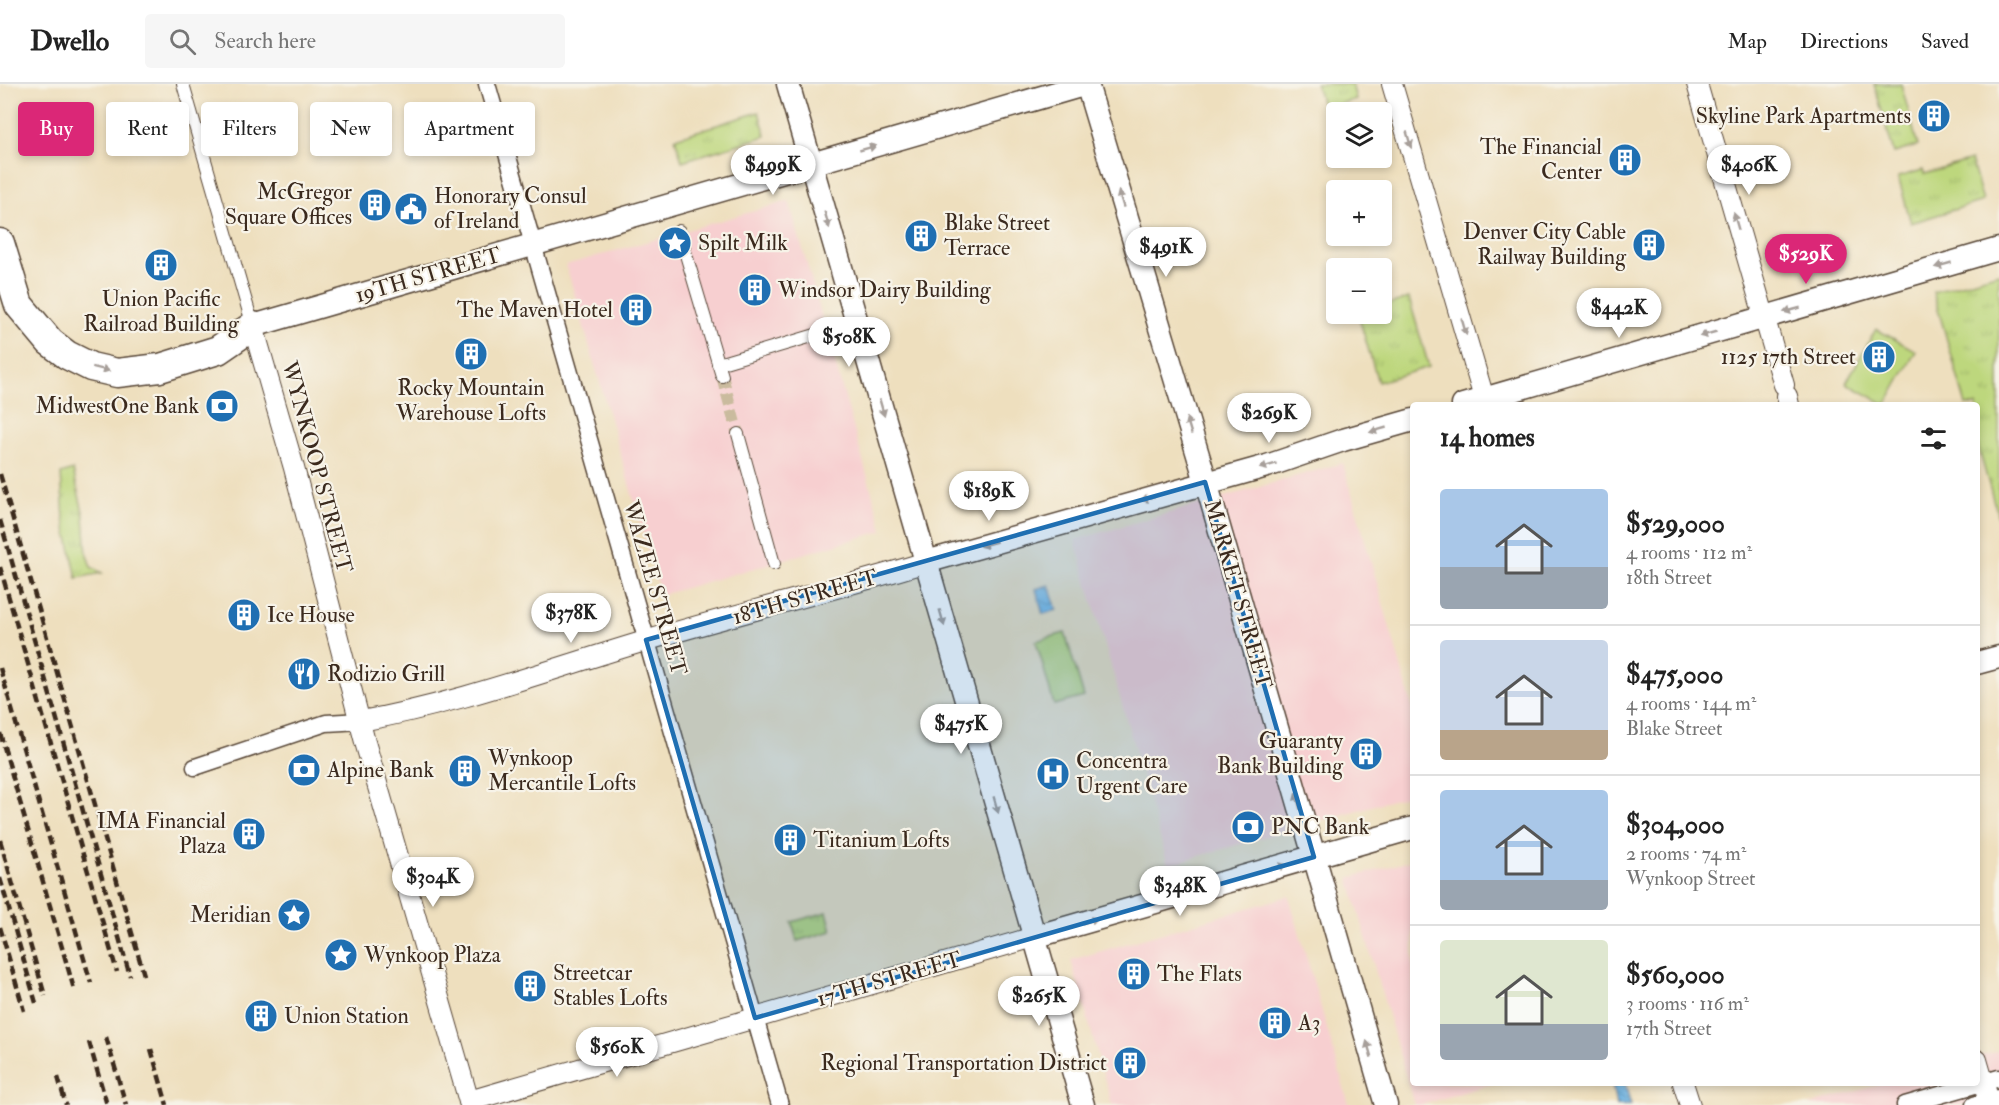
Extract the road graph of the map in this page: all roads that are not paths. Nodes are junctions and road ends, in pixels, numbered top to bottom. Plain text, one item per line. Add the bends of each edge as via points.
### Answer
1 (183, 84) edge
2 (487, 84) edge
3 (788, 84) edge
4 (1087, 84) edge
5 (1392, 84) edge
6 (1697, 84) edge
7 (812, 164) junction
8 (679, 231) dead end
9 (0, 243) edge
10 (532, 244) junction
11 (1999, 249) edge
12 (1764, 317) junction
13 (253, 326) junction
14 (829, 331) dead end
15 (1786, 396) edge
16 (1485, 401) edge
17 (1410, 421) edge
18 (738, 434) tunnel mouth
19 (1205, 482) junction
20 (926, 562) junction
21 (774, 564) dead end
22 (646, 640) junction
23 (1999, 657) edge
24 (1980, 662) edge
25 (361, 721) junction
26 (195, 767) dead end
27 (1410, 829) edge
28 (1314, 857) junction
29 (1034, 937) junction
30 (755, 1018) junction
31 (1980, 1069) edge
32 (1684, 1086) edge
33 (1989, 1095) edge
34 (470, 1103) edge
35 (780, 1105) edge
36 (1083, 1105) edge
37 (1386, 1105) edge
38 (1690, 1105) edge
39 (1905, 1105) edge

1 - 13 street, WYNKOOP STREET
2 - 10 street, WAZEE STREET
3 - 7 main road
7 -> 4 main road, 19TH STREET
19 -> 4 main road, MARKET STREET
5 -> 16 street
12 -> 6 street
7 - 10 main road, 19TH STREET
7 -> 20 main road
8 - 14 street via 720,370
9 -> 13 highway via 19,305 50,342 80,363 117,373 143,372 218,350
10 - 13 main road, 19TH STREET
10 - 22 street, WAZEE STREET
11 -> 12 main road
12 - 15 street
12 -> 16 main road
13 - 25 street, WYNKOOP STREET
17 -> 19 main road, 18TH STREET
18 - 21 street
19 -> 20 main road, 18TH STREET
28 -> 19 main road, MARKET STREET
20 - 22 street, 18TH STREET
20 -> 29 main road
22 - 25 street, 18TH STREET via 507,683
22 - 30 street, WAZEE STREET
23 - 24 main road
25 - 26 street, 18TH STREET via 326,723
25 - 34 street, WYNKOOP STREET
27 - 28 main road, 17TH STREET
29 -> 28 main road, 17TH STREET
37 -> 28 main road, MARKET STREET
29 - 30 street, 17TH STREET
29 - 36 main road
30 - 34 street, 17TH STREET
30 - 35 street, WAZEE STREET
31 - 33 street
32 - 38 street
33 - 39 street

